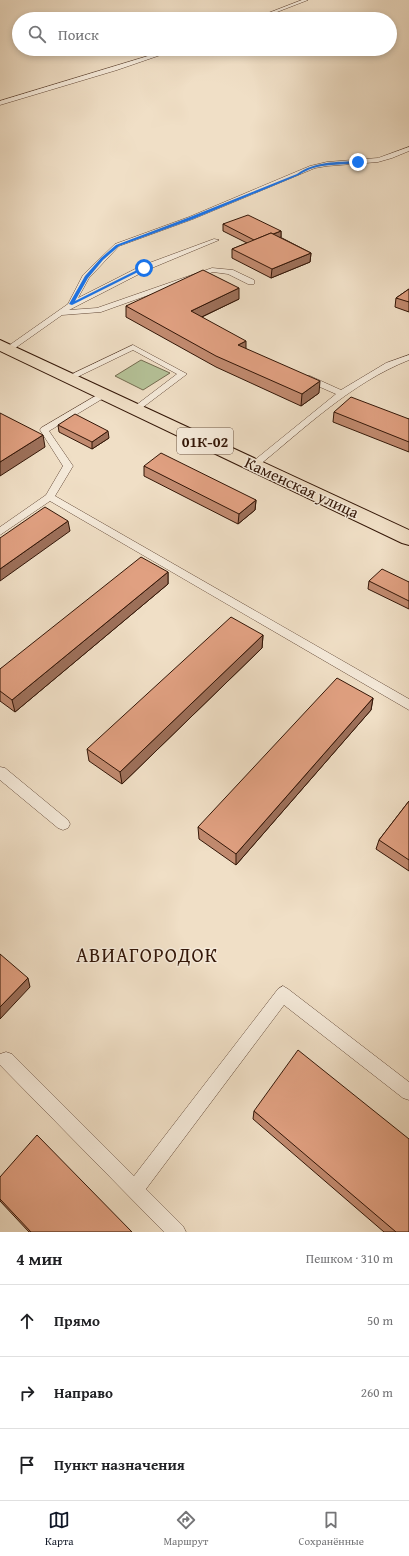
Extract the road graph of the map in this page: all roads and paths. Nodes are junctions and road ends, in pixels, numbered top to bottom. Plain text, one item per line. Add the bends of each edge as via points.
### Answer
1 (306, 0) edge
2 (273, 12) edge
3 (155, 56) edge
4 (0, 103) edge
5 (409, 149) edge
6 (216, 240) dead end
7 (251, 282) dead end
8 (71, 304) junction
9 (58, 314) junction
10 (4, 347) edge
11 (409, 357) edge
12 (299, 374) edge
13 (68, 378) junction
14 (342, 393) junction
15 (104, 394) junction
16 (135, 409) junction
17 (254, 464) junction
18 (50, 497) junction
19 (0, 532) edge
20 (409, 538) edge
21 (409, 705) edge
22 (0, 772) edge
23 (63, 824) dead end
24 (6, 1060) dead end
25 (409, 1092) edge
26 (134, 1189) junction
27 (177, 1232) edge

1 - 2 lane
3 - 4 lane
5 - 8 lane via 394,157 317,165 191,218 117,245 86,277
6 - 8 lane via 144,268
7 - 9 lane via 230,272 212,270 98,310
8 - 9 lane
9 - 10 lane
10 - 13 main road, Каменская улица / 01К-02
11 - 14 lane via 389,365
12 - 14 lane
13 - 15 main road, Каменская улица / 01К-02
13 - 16 lane via 133,347 183,374
14 - 17 lane
15 - 16 main road, Каменская улица / 01К-02
15 - 18 lane via 44,430 68,466
16 - 17 main road, Каменская улица / 01К-02
17 - 20 main road, Каменская улица / 01К-02
18 - 19 lane
18 - 21 lane
22 - 23 lane
24 - 26 lane
25 - 26 lane via 283,994
26 - 27 lane

